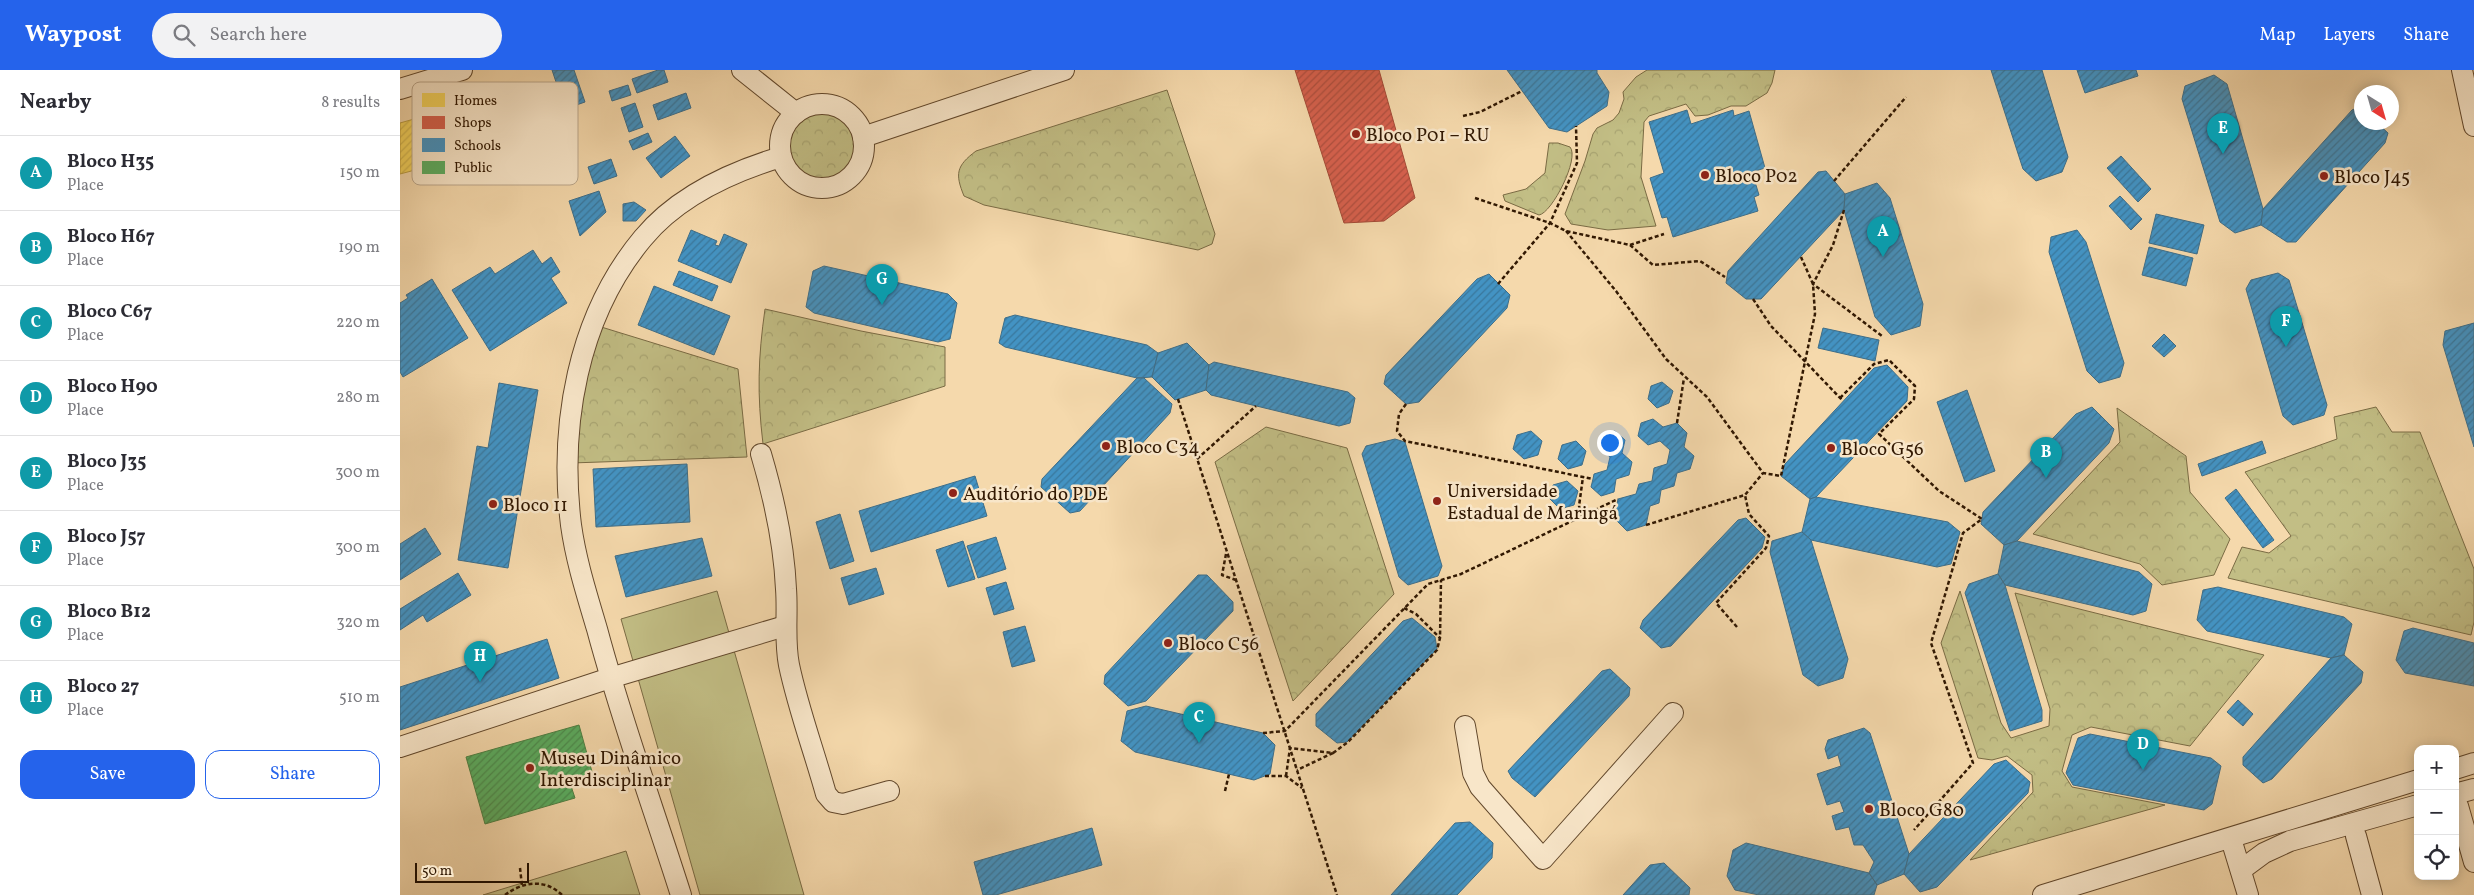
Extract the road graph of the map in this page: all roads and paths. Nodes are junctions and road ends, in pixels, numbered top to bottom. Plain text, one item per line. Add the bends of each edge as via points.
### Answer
1 (462, 70) edge
2 (742, 70) edge
3 (1064, 70) edge
4 (2462, 70) edge
5 (423, 82) edge
6 (412, 85) edge
7 (400, 89) edge
8 (1522, 91) dead end
9 (1906, 97) dead end
10 (796, 113) junction
11 (1463, 116) dead end
12 (1576, 126) dead end
13 (2474, 126) edge
14 (863, 137) junction
15 (781, 157) junction
16 (1834, 181) dead end
17 (1475, 198) dead end
18 (1844, 210) dead end
19 (1550, 223) junction
20 (1566, 231) junction
21 (1664, 234) dead end
22 (1630, 245) junction
23 (1801, 257) dead end
24 (1725, 278) dead end
25 (1498, 284) dead end
26 (1814, 284) junction
27 (1753, 299) dead end
28 (1882, 336) dead end
29 (1805, 362) junction
30 (1685, 377) junction
31 (1840, 398) junction
32 (1178, 399) dead end
33 (1844, 401) dead end
34 (1406, 404) dead end
35 (1256, 406) dead end
36 (1677, 423) dead end
37 (761, 454) dead end
38 (1197, 459) junction
39 (1763, 473) junction
40 (1583, 478) junction
41 (1593, 479) dead end
42 (1745, 494) junction
43 (1618, 499) dead end
44 (1582, 516) junction
45 (1646, 525) dead end
46 (1227, 552) junction
47 (1236, 580) junction
48 (1441, 580) junction
49 (1404, 608) junction
50 (785, 626) junction
51 (1737, 628) dead end
52 (1440, 638) junction
53 (610, 678) junction
54 (1673, 713) dead end
55 (1465, 726) dead end
56 (1284, 731) junction
57 (1262, 733) dead end
58 (400, 746) edge
59 (1290, 748) junction
60 (1333, 753) junction
61 (2474, 763) edge
62 (2459, 767) edge
63 (1297, 770) junction
64 (1229, 774) dead end
65 (1265, 776) dead end
66 (1286, 776) junction
67 (2414, 781) edge
68 (1303, 789) junction
69 (2474, 789) edge
70 (889, 791) dead end
71 (1225, 791) dead end
72 (2459, 798) edge
73 (2414, 806) edge
74 (2459, 810) edge
75 (1914, 830) dead end
76 (2356, 836) dead end
77 (2231, 839) junction
78 (2474, 862) edge
79 (520, 868) dead end
80 (2241, 870) junction
81 (522, 886) junction
82 (505, 895) edge
83 (562, 895) edge
84 (681, 895) edge
85 (1337, 895) edge
86 (2044, 895) edge
87 (2248, 895) edge
88 (2372, 895) edge

1 - 5 street
2 - 10 street
3 - 14 street
4 - 13 street
6 - 7 street
8 - 11 path via 1480,112
9 - 16 path
10 - 14 street via 818,104 842,108 856,120
10 - 15 street via 782,133
12 - 19 path via 1577,164
14 - 15 street via 862,160 856,170 848,179 830,187 808,185 796,179
15 - 53 street via 717,181 677,207 644,237 614,277 587,338 572,405 568,476 572,527 580,567
17 - 19 path
18 - 26 path via 1833,245
19 - 20 path
19 - 25 path
20 - 22 path
20 - 30 path via 1666,359
21 - 22 path
22 - 24 path via 1653,265 1700,261
23 - 26 path
26 - 28 path
26 - 29 path via 1816,314
27 - 29 path via 1771,326
29 - 31 path
29 - 39 path via 1781,476
30 - 36 path
30 - 39 path via 1707,397
31 - 33 path
31 - 75 path via 1874,364 1889,360 1915,386 1914,399 1880,434 1939,491 1982,519 1963,534 1931,643 1973,763
32 - 38 path
34 - 40 path via 1398,414 1397,431 1405,441
35 - 38 path
37 - 50 street via 772,490 784,564 787,590
38 - 46 path
39 - 42 path
40 - 41 path
40 - 44 path via 1579,506
42 - 45 path
42 - 51 path via 1749,514 1769,536 1766,548 1716,603
43 - 44 path
44 - 48 path via 1461,574
46 - 47 path
46 - 47 path via 1222,575
47 - 56 path
48 - 49 path via 1428,584
48 - 52 path
49 - 52 path via 1416,614
49 - 56 path
50 - 53 street
50 - 70 street via 789,664 826,794 833,802 843,804
52 - 60 path via 1437,650 1348,742
53 - 58 street
53 - 84 street
54 - 55 street via 1543,859 1480,787 1473,773
56 - 57 path
56 - 59 path
59 - 60 path
59 - 63 path
59 - 66 path
60 - 63 path
61 - 62 street
63 - 68 path
64 - 71 path
65 - 66 path
66 - 68 path
67 - 77 street
68 - 85 path
69 - 72 street
73 - 80 street via 2290,841 2264,853
74 - 78 street
76 - 88 street
77 - 80 street
77 - 86 street
79 - 81 path
80 - 87 street
81 - 82 path
81 - 83 path via 544,884

